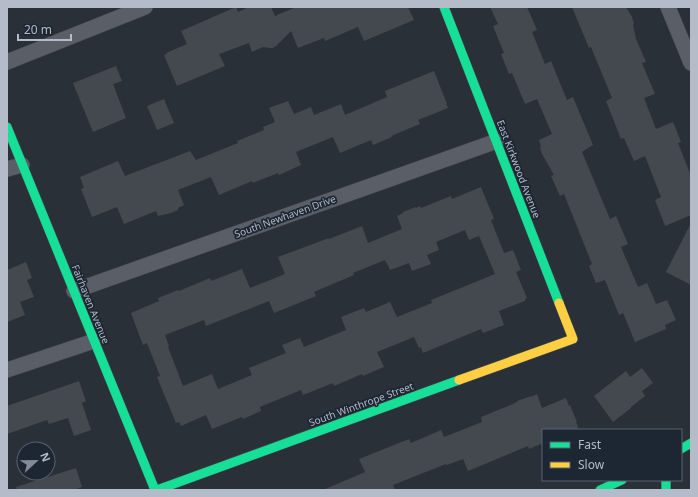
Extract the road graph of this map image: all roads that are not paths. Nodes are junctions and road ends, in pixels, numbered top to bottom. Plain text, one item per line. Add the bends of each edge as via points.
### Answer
1 (145, 7) edge
2 (444, 7) edge
3 (668, 7) edge
4 (7, 62) edge
5 (691, 63) edge
6 (7, 127) edge
7 (497, 141) junction
8 (22, 164) junction
9 (7, 169) edge
10 (74, 291) junction
11 (573, 339) joint
12 (94, 341) junction
13 (7, 370) edge
14 (691, 442) edge
15 (682, 448) edge
16 (620, 481) edge
17 (156, 490) edge
18 (600, 490) edge

1 - 4 street
2 - 7 street, East Kirkwood Avenue
3 - 5 street
6 - 8 street, Fairhaven Avenue
7 - 10 street, South Newhaven Drive
7 - 11 street, East Kirkwood Avenue
8 - 9 street
8 - 10 street, Fairhaven Avenue
10 - 12 street, Fairhaven Avenue
11 - 17 street, South Winthrope Street
12 - 13 street
12 - 17 street, Fairhaven Avenue
14 - 15 street
16 - 18 street

